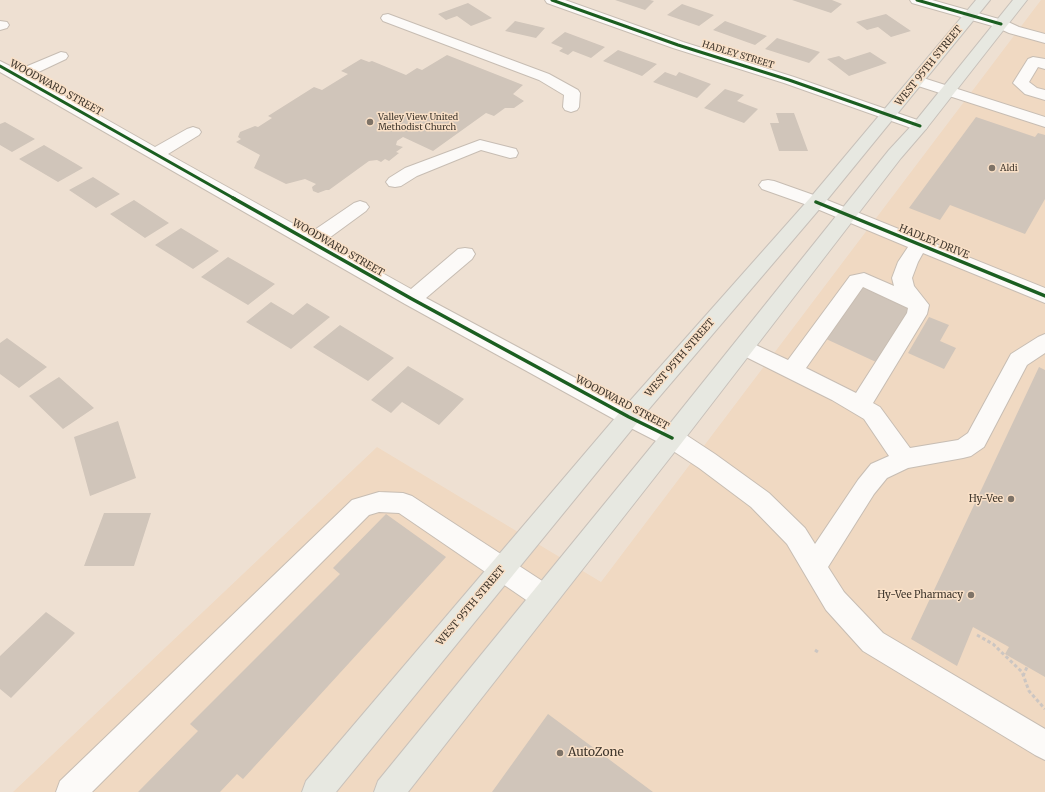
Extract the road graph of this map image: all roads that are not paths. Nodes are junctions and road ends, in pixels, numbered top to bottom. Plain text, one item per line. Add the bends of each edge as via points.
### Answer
1 (552, 0) edge
2 (917, 0) edge
3 (983, 0) edge
4 (1020, 0) edge
5 (970, 15) junction
6 (388, 18) dead end
7 (1001, 24) junction
8 (1045, 39) edge
9 (61, 56) dead end
10 (1045, 64) edge
11 (0, 66) edge
12 (18, 76) junction
13 (916, 81) junction
14 (948, 90) junction
15 (1045, 95) edge
16 (571, 107) dead end
17 (888, 115) junction
18 (1045, 122) edge
19 (920, 126) junction
20 (193, 132) dead end
21 (510, 153) dead end
22 (155, 154) junction
23 (395, 182) dead end
24 (768, 185) dead end
25 (816, 202) junction
26 (360, 207) dead end
27 (848, 215) junction
28 (312, 242) junction
29 (919, 244) junction
30 (465, 254) dead end
31 (1045, 296) edge
32 (412, 299) junction
33 (919, 305) junction
34 (1045, 342) edge
35 (743, 347) junction
36 (792, 371) junction
37 (860, 406) junction
38 (629, 417) junction
39 (672, 438) junction
40 (904, 459) junction
41 (814, 567) junction
42 (502, 569) junction
43 (544, 597) junction
44 (1045, 745) edge
45 (71, 792) edge
46 (317, 792) edge
47 (389, 792) edge

1 - 17 street, HADLEY STREET
2 - 5 street
3 - 5 main road, WEST 95TH STREET
4 - 7 main road
5 - 7 street
5 - 13 main road, WEST 95TH STREET
6 - 16 street via 544,77 572,93
7 - 8 street
7 - 14 main road
9 - 12 street
10 - 15 street via 1033,62 1021,83 1031,91
11 - 12 street, WOODWARD STREET
12 - 22 street, WOODWARD STREET
13 - 14 street
13 - 17 main road, WEST 95TH STREET
14 - 18 street
14 - 19 main road
17 - 19 street, HADLEY STREET
17 - 25 main road, WEST 95TH STREET
19 - 27 main road
20 - 22 street
21 - 23 street via 480,145 411,172
22 - 28 street, WOODWARD STREET
24 - 25 street, HADLEY DRIVE
25 - 27 street, HADLEY DRIVE
25 - 38 main road, WEST 95TH STREET
26 - 28 street
27 - 29 street, HADLEY DRIVE
27 - 35 main road
28 - 32 street, WOODWARD STREET
29 - 31 street, HADLEY DRIVE
29 - 33 street via 902,278 905,288
30 - 32 street
32 - 38 street, WOODWARD STREET
33 - 36 street via 864,280 857,281
33 - 37 street via 917,314
34 - 40 street via 1019,360 976,440 963,450
35 - 36 street
35 - 39 main road
36 - 37 street
37 - 40 street via 872,413
38 - 39 street, WOODWARD STREET
38 - 42 main road, WEST 95TH STREET
39 - 41 street, WOODWARD STREET via 760,500 796,536
39 - 43 main road
40 - 41 street via 878,471
41 - 44 street, WOODWARD STREET via 834,601 873,642
42 - 43 street
42 - 45 street via 403,503 379,502 362,507
42 - 46 main road, WEST 95TH STREET
43 - 47 main road

